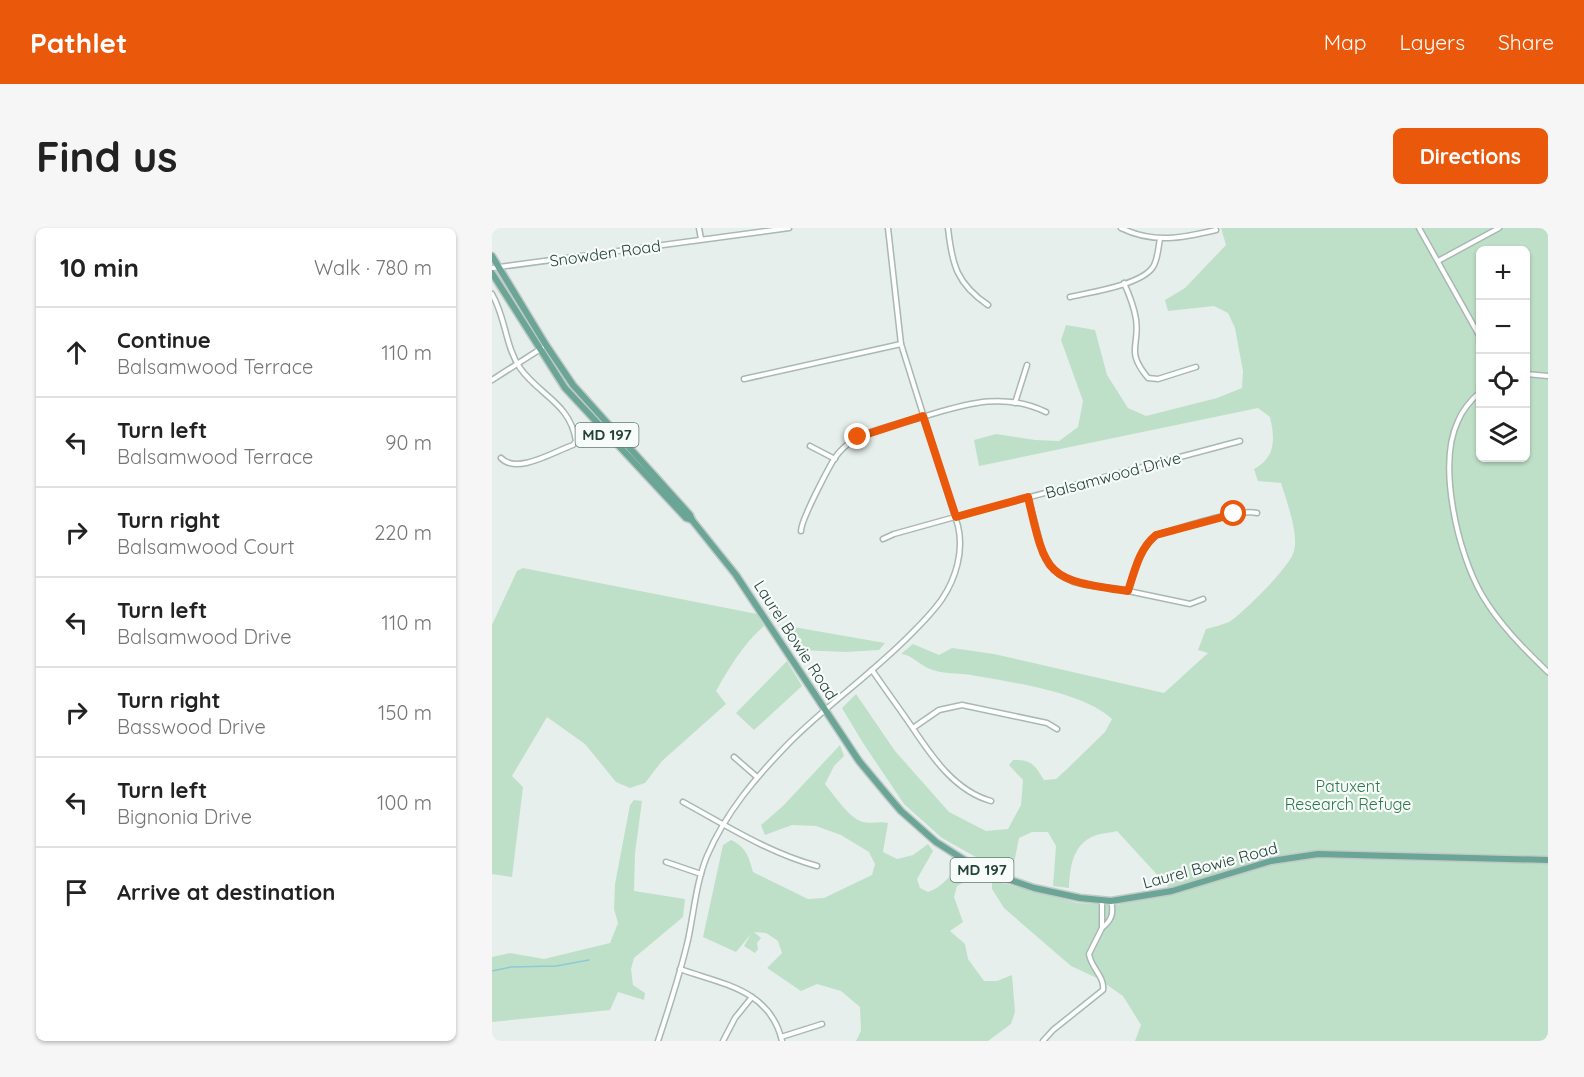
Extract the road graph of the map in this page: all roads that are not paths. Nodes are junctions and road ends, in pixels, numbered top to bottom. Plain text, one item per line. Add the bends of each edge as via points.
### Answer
1 (699, 228) edge
2 (789, 228) edge
3 (888, 228) edge
4 (948, 228) edge
5 (1121, 228) edge
6 (1419, 228) edge
7 (1499, 228) edge
8 (1216, 230) dead end
9 (701, 239) junction
10 (1160, 239) junction
11 (492, 256) edge
12 (1438, 261) junction
13 (495, 268) edge
14 (492, 273) edge
15 (1124, 283) junction
16 (492, 294) edge
17 (1070, 297) dead end
18 (988, 305) dead end
19 (1476, 331) edge
20 (901, 344) junction
21 (546, 345) junction
22 (539, 350) junction
23 (517, 363) junction
24 (1027, 365) dead end
25 (1197, 367) dead end
26 (1530, 374) edge
27 (1548, 376) edge
28 (744, 379) dead end
29 (492, 380) edge
30 (1476, 396) edge
31 (1015, 403) junction
32 (1046, 412) dead end
33 (923, 416) junction
34 (1240, 441) dead end
35 (810, 446) dead end
36 (501, 458) dead end
37 (835, 459) junction
38 (1028, 497) junction
39 (1257, 513) dead end
40 (956, 517) junction
41 (692, 520) junction
42 (801, 531) dead end
43 (883, 539) dead end
44 (1128, 591) junction
45 (1203, 599) dead end
46 (872, 670) junction
47 (1548, 672) edge
48 (825, 710) junction
49 (913, 728) junction
50 (1057, 729) dead end
51 (734, 757) dead end
52 (757, 777) junction
53 (991, 801) dead end
54 (682, 802) dead end
55 (723, 824) junction
56 (1548, 860) edge
57 (666, 862) dead end
58 (817, 866) dead end
59 (701, 874) junction
60 (1102, 900) junction
61 (1111, 901) junction
62 (1102, 927) junction
63 (680, 969) junction
64 (752, 997) junction
65 (822, 1024) dead end
66 (782, 1039) edge
67 (658, 1041) edge
68 (723, 1041) edge
69 (1043, 1041) edge

1 - 9 street
2 - 9 street, Snowden Road
3 - 20 street
4 - 18 street via 959,276 974,296
5 - 10 street
6 - 12 street
7 - 12 street
8 - 10 street
9 - 13 street, Snowden Road
10 - 15 street via 1152,268 1140,278
11 - 13 main road, Laurel Bowie Road / MD 197
12 - 19 street
13 - 21 main road, Laurel Bowie Road / MD 197
14 - 22 main road, Laurel Bowie Road / MD 197
15 - 17 street
15 - 25 street via 1136,319 1134,354 1148,378 1158,379
16 - 23 street
20 - 28 street
20 - 33 street
21 - 22 street
21 - 41 main road, Laurel Bowie Road / MD 197 via 580,393
22 - 23 street
22 - 41 main road, Laurel Bowie Road / MD 197 via 578,403
23 - 29 street
23 - 36 street via 561,407 576,441 528,463 510,463
24 - 31 street
26 - 27 street
30 - 47 street via 1464,410 1455,431 1450,466 1455,520 1481,594
31 - 32 street
31 - 33 street via 973,402
33 - 37 street via 858,437
33 - 40 street
34 - 38 street, Balsamwood Drive
35 - 37 street
37 - 42 street
38 - 40 street, Balsamwood Drive
38 - 44 street via 1043,554 1054,571 1074,582
39 - 44 street via 1248,511 1156,535 1139,557
40 - 43 street, Balsamwood Drive
40 - 46 street via 961,544 948,589 921,624
41 - 48 main road, Laurel Bowie Road / MD 197 via 741,582
44 - 45 street via 1190,604
46 - 48 street
46 - 49 street
48 - 52 street
48 - 60 main road, Laurel Bowie Road / MD 197 via 859,761 895,804 942,846 977,868 1009,880
49 - 50 street via 939,710 962,705 1047,723
49 - 53 street via 930,754 957,782
51 - 52 street
52 - 55 street
54 - 55 street
55 - 58 street via 781,855
55 - 59 street
56 - 61 main road, Laurel Bowie Road / MD 197 via 1308,855 1262,863 1173,891
57 - 59 street
59 - 63 street
60 - 61 main road, Laurel Bowie Road / MD 197
60 - 62 street
61 - 62 street via 1112,916
62 - 69 street via 1089,954 1103,981 1103,990
63 - 64 street via 739,988
63 - 67 street
64 - 66 street via 768,1013
64 - 68 street
65 - 66 street

